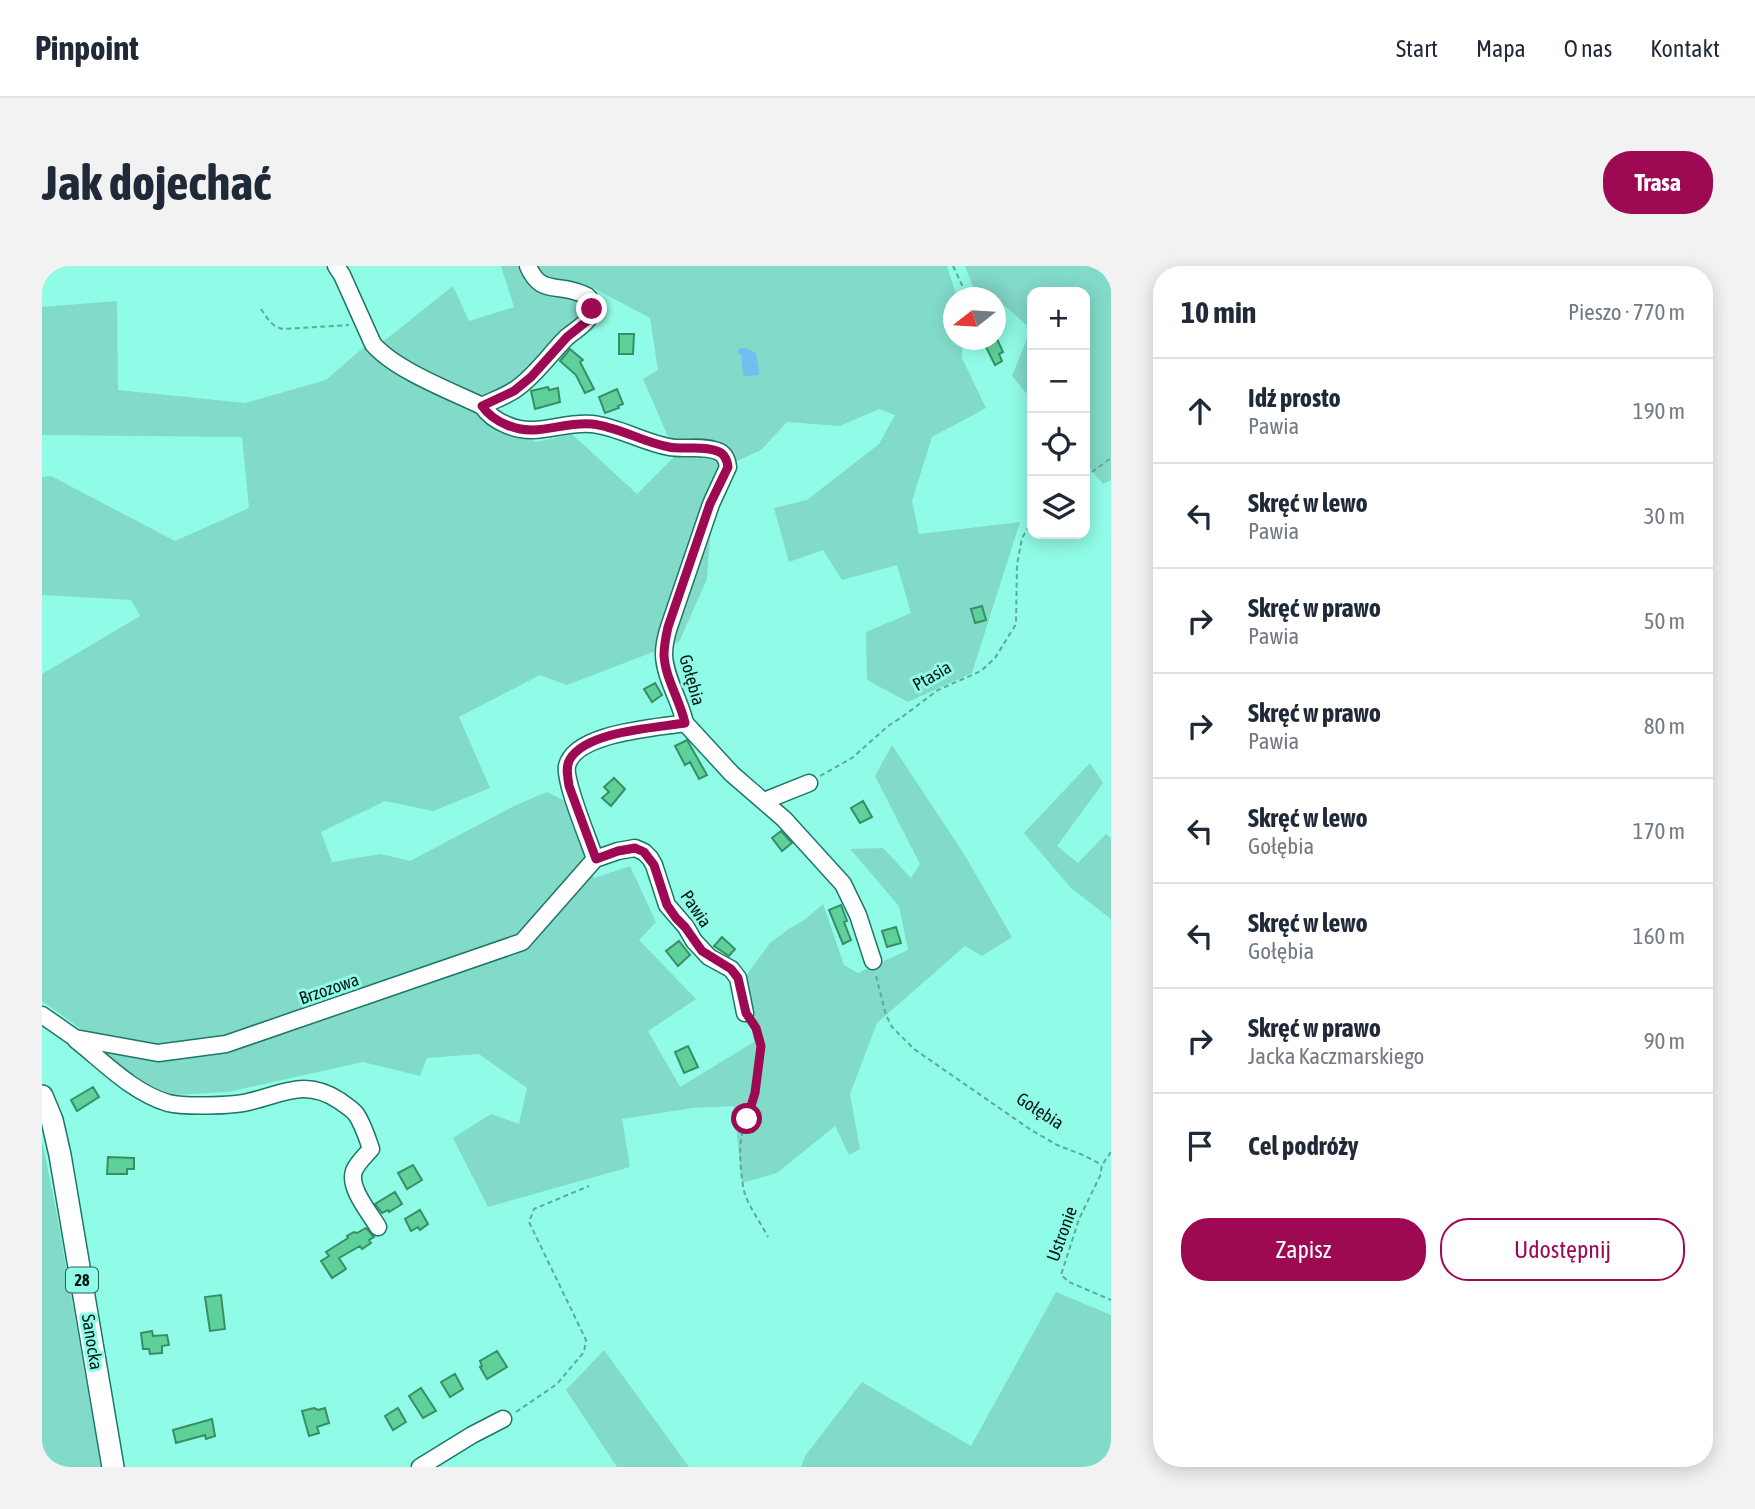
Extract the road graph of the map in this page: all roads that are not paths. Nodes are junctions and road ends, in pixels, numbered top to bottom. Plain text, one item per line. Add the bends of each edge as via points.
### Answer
1 (336, 266) edge
2 (528, 266) edge
3 (482, 406) junction
4 (685, 723) junction
5 (809, 783) road end
6 (764, 801) junction
7 (596, 859) junction
8 (873, 961) road end
9 (746, 1013) road end
10 (42, 1015) edge
11 (75, 1038) junction
12 (42, 1096) edge
13 (378, 1227) dead end
14 (503, 1419) road end
15 (113, 1467) edge
16 (420, 1467) edge

1 - 3 street, Gołębia via 381,353
2 - 3 street via 535,279 547,287 587,296 591,315 523,384
3 - 4 street, Gołębia via 492,418 521,430 595,425 671,447 716,450 727,460 665,643 667,669
4 - 6 street, Gołębia
4 - 7 street via 613,735 589,744 570,759 569,786
5 - 6 street
6 - 8 street, Gołębia via 843,884
7 - 9 street, Pawia via 635,848 650,858 667,905 702,951 738,978
7 - 11 street, Brzozowa via 522,942 252,1036 158,1053
10 - 11 street, Brzozowa
11 - 13 street via 136,1089 169,1103 246,1103 295,1089 331,1095 355,1112 379,1152 355,1170 354,1183
12 - 15 main road, Sanocka / 28 via 60,1155
14 - 16 street

